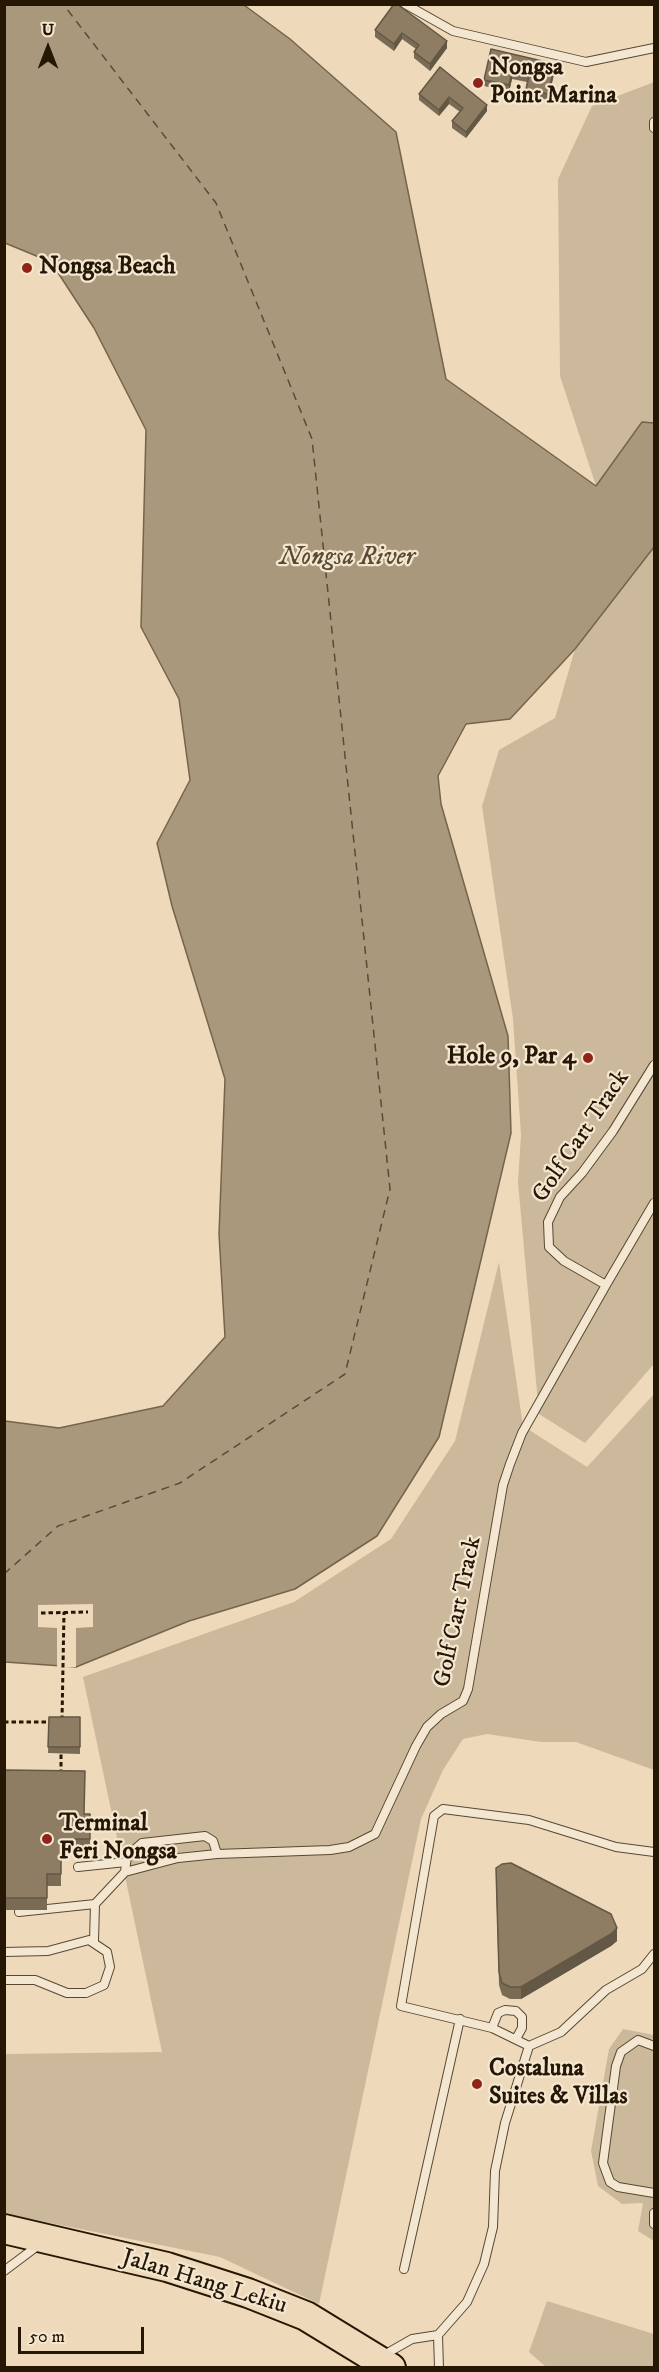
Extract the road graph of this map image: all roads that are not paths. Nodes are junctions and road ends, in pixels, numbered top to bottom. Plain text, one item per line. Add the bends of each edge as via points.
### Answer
1 (405, 4) edge
2 (654, 48) edge
3 (654, 122) edge
4 (654, 128) edge
5 (654, 1065) edge
6 (654, 1203) edge
7 (606, 1285) junction
8 (654, 1852) edge
9 (217, 1854) junction
10 (126, 1862) junction
11 (78, 1867) dead end
12 (125, 1872) junction
13 (95, 1904) junction
14 (19, 1912) edge
15 (94, 1941) junction
16 (4, 1952) edge
17 (654, 1954) edge
18 (4, 1980) edge
19 (460, 2019) junction
20 (492, 2028) junction
21 (517, 2037) junction
22 (529, 2046) junction
23 (654, 2046) edge
24 (654, 2193) edge
25 (654, 2213) edge
26 (654, 2224) edge
27 (4, 2229) edge
28 (45, 2239) junction
29 (404, 2269) dead end
30 (4, 2271) edge
31 (438, 2335) junction
32 (384, 2363) edge
33 (439, 2367) edge

1 - 2 lane via 453,31 586,63
3 - 4 lane
5 - 7 lane, Golf Cart Track via 613,1131 560,1197 548,1222 549,1247 554,1253
6 - 7 lane
7 - 9 lane, Golf Cart Track via 522,1433 503,1485 463,1701 427,1727 375,1834 348,1847 330,1850
8 - 19 lane via 615,1847 529,1820 443,1809 434,1816 401,2006
9 - 10 lane via 210,1838 199,1836 142,1843 131,1850
9 - 12 lane, Golf Cart Track via 178,1858
10 - 11 lane
10 - 12 lane
12 - 13 lane
13 - 14 lane
13 - 15 lane
15 - 16 lane via 83,1940 41,1951
15 - 18 lane via 107,1952 110,1967 104,1985 98,1989 67,1993 35,1980
17 - 22 lane via 642,1969 606,1990 561,2032
19 - 20 lane
19 - 29 lane
20 - 21 lane
20 - 21 lane via 498,2013 516,2011 522,2018
21 - 22 lane
22 - 31 lane via 497,2161 493,2227 484,2264 467,2302
23 - 24 lane via 638,2040 621,2052 615,2066 603,2163 610,2182 618,2187
25 - 26 lane
27 - 28 highway, Jalan Hang Lekiu
28 - 30 lane
28 - 32 highway, Jalan Hang Lekiu via 166,2267 248,2293 306,2316
31 - 32 lane via 412,2339
31 - 33 lane

